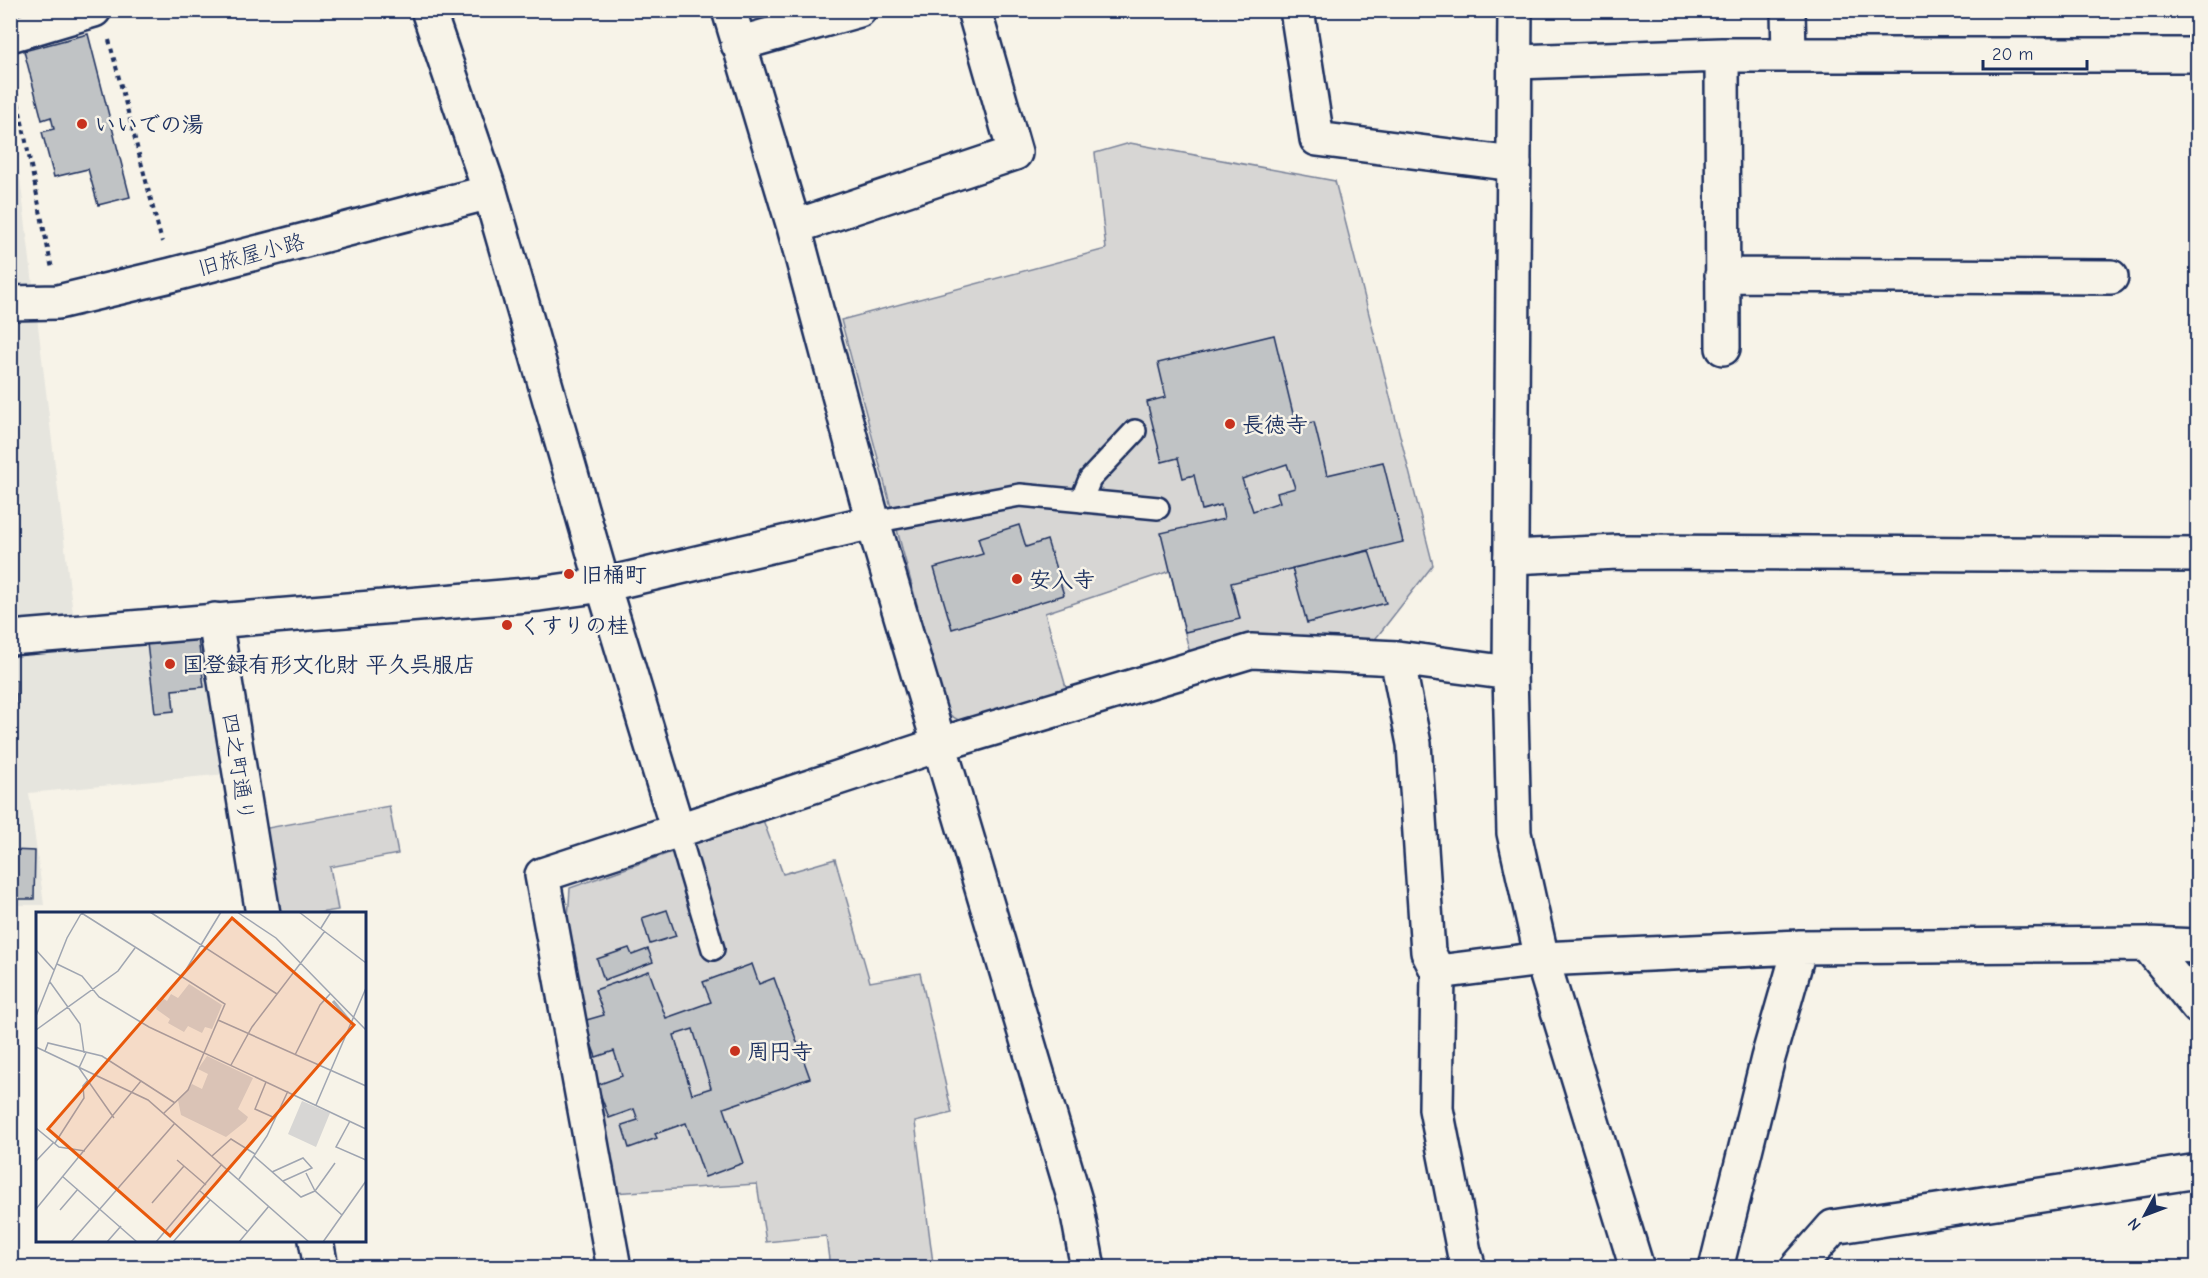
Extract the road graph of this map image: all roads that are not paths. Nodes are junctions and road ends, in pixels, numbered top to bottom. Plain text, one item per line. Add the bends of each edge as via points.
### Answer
1 (428, 10) edge
2 (729, 10) edge
3 (859, 10) edge
4 (974, 10) edge
5 (1297, 10) edge
6 (1515, 10) edge
7 (1788, 10) edge
8 (101, 22) edge
9 (10, 35) edge
10 (738, 44) junction
11 (1722, 55) junction
12 (1788, 55) junction
13 (2198, 55) edge
14 (1515, 62) junction
15 (1514, 164) junction
16 (490, 192) junction
17 (794, 227) junction
18 (1722, 275) junction
19 (2111, 277) dead end
20 (10, 303) edge
21 (1723, 348) dead end
22 (1135, 431) dead end
23 (1081, 501) junction
24 (1158, 508) dead end
25 (873, 522) junction
26 (2198, 555) edge
27 (1511, 557) junction
28 (603, 585) junction
29 (215, 620) junction
30 (10, 638) edge
31 (1397, 658) junction
32 (1510, 673) junction
33 (941, 744) junction
34 (678, 831) junction
35 (263, 912) edge
36 (2147, 944) junction
37 (2198, 946) edge
38 (1800, 947) junction
39 (713, 949) dead end
40 (1542, 959) junction
41 (1438, 972) junction
42 (2198, 1007) edge
43 (2198, 1172) edge
44 (316, 1242) edge
45 (321, 1268) edge
46 (614, 1268) edge
47 (1088, 1268) edge
48 (1469, 1268) edge
49 (1637, 1268) edge
50 (1716, 1268) edge
51 (1797, 1268) edge

1 - 16 street
2 - 10 street
3 - 10 street
4 - 17 street via 1015,153
5 - 15 street via 1317,139
6 - 14 street
7 - 12 street
8 - 9 street
10 - 17 street
11 - 12 street
11 - 14 street
11 - 18 street
12 - 13 street
14 - 15 street
15 - 27 street
16 - 20 street, 旧旅屋小路 via 58,302
16 - 28 street
17 - 25 street
18 - 19 street
18 - 21 street
22 - 23 lane via 1090,479
23 - 24 lane
23 - 25 lane via 1020,495
25 - 28 street
25 - 33 street
26 - 27 street via 1618,552
27 - 32 street
28 - 29 street via 539,594
28 - 34 street
29 - 30 street
29 - 35 street, 四之町通り
31 - 32 street
31 - 33 street via 1251,651
31 - 41 street via 1414,744 1428,952
32 - 40 street via 1514,833
33 - 34 street
33 - 47 street via 1076,1204
34 - 39 lane
34 - 46 street via 542,875
36 - 37 street
36 - 38 street
36 - 42 street
38 - 40 street
38 - 50 street
40 - 41 street
40 - 49 street
41 - 48 street via 1436,1109
43 - 51 street via 1833,1227
44 - 45 street

